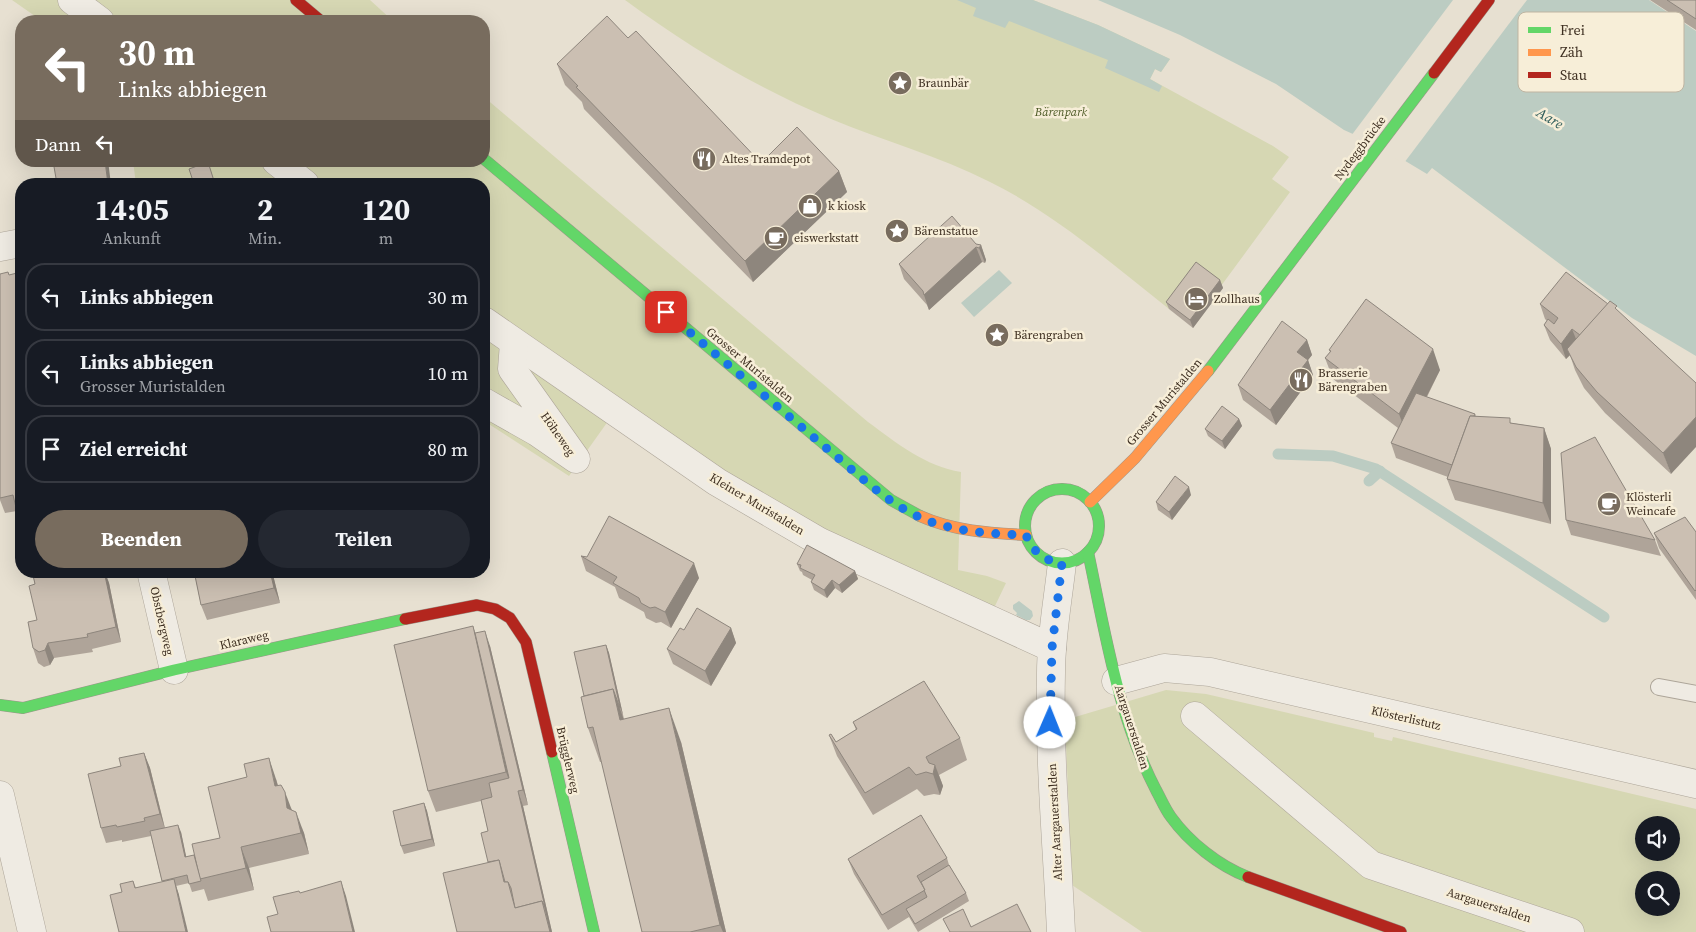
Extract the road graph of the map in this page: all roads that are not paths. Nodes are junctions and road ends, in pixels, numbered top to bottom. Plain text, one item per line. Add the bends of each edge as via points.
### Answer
1 (72, 0) edge
2 (296, 0) edge
3 (1489, 0) edge
4 (92, 15) edge
5 (314, 15) edge
6 (490, 164) edge
7 (284, 167) edge
8 (297, 178) edge
9 (15, 245) edge
10 (0, 247) edge
11 (1253, 313) joint
12 (490, 325) edge
13 (514, 343) junction
14 (490, 405) edge
15 (1090, 502) junction
16 (1026, 535) junction
17 (1088, 552) junction
18 (1062, 563) junction
19 (153, 578) edge
20 (495, 608) joint
21 (1052, 648) junction
22 (174, 670) junction
23 (1116, 681) junction
24 (1659, 687) dead end
25 (1696, 694) edge
26 (0, 705) edge
27 (1195, 716) dead end
28 (1696, 784) edge
29 (0, 795) edge
30 (32, 932) edge
31 (594, 932) edge
32 (1060, 932) edge
33 (1401, 932) edge
34 (1570, 932) edge

1 - 4 street
2 - 5 main road
3 - 11 main road, Nydeggbrücke
6 - 16 main road, Grosser Muristalden via 891,500 909,512 940,524
7 - 8 street
9 - 10 street
11 - 15 main road, Grosser Muristalden via 1157,433
12 - 13 street, Kleiner Muristalden
13 - 14 street, Höheweg via 512,369 576,459
13 - 21 street, Kleiner Muristalden via 716,482 820,542
15 - 16 main road via 1079,493 1066,490 1045,494 1034,502 1027,514
15 - 17 main road via 1097,515 1099,529
16 - 18 main road via 1039,555
17 - 18 main road via 1078,559
17 - 23 main road, Aargauerstalden
18 - 21 street, Alter Aargauerstalden
19 - 22 street, Obstbergweg
20 - 22 main road, Klaraweg via 482,604 467,605
20 - 31 main road, Brügglerweg via 516,622 526,642
21 - 32 street, Alter Aargauerstalden via 1050,723
22 - 26 main road, Klaraweg via 23,708
23 - 28 street, Klösterlistutz via 1164,668 1210,672
23 - 33 main road, Aargauerstalden via 1141,760 1170,816 1188,837 1216,860 1245,876
24 - 25 lane
27 - 34 street, Aargauerstalden via 1372,865
29 - 30 street

